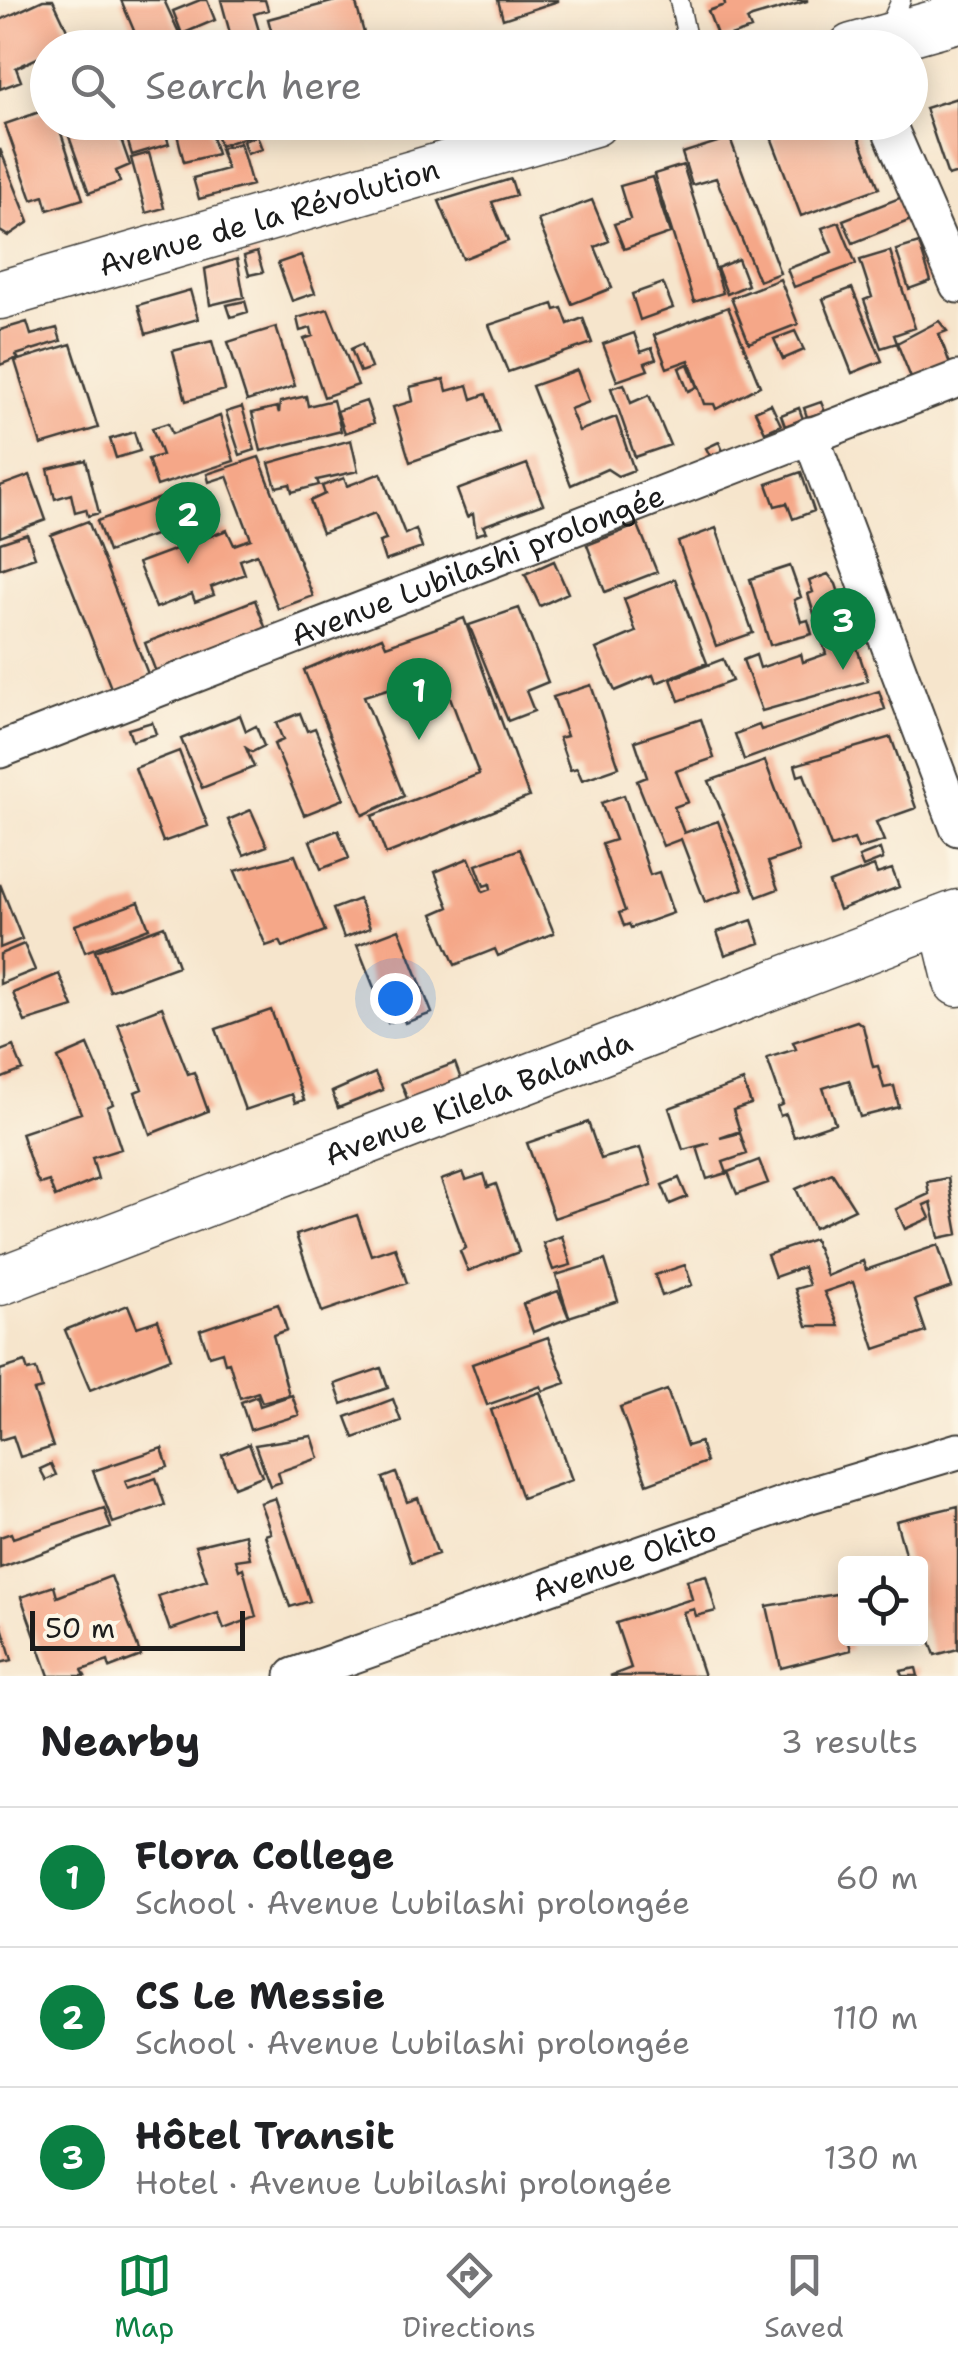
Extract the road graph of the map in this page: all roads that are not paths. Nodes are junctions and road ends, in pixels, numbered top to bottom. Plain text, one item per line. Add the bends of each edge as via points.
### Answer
1 (679, 0) edge
2 (958, 18) edge
3 (685, 30) edge
4 (899, 30) edge
5 (532, 140) edge
6 (895, 140) edge
7 (958, 285) edge
8 (0, 295) edge
9 (958, 379) edge
10 (810, 435) junction
11 (0, 750) edge
12 (958, 828) edge
13 (950, 917) edge
14 (958, 982) edge
15 (0, 1281) edge
16 (958, 1451) edge
17 (294, 1676) edge

1 - 3 lane
2 - 4 main road
5 - 8 main road, Avenue de la Révolution
6 - 7 street
9 - 10 street, Avenue Lubilashi prolongée
10 - 11 street, Avenue Lubilashi prolongée
10 - 12 street
13 - 14 main road
13 - 15 main road, Avenue Kilela Balanda
16 - 17 street, Avenue Okito via 807,1496

